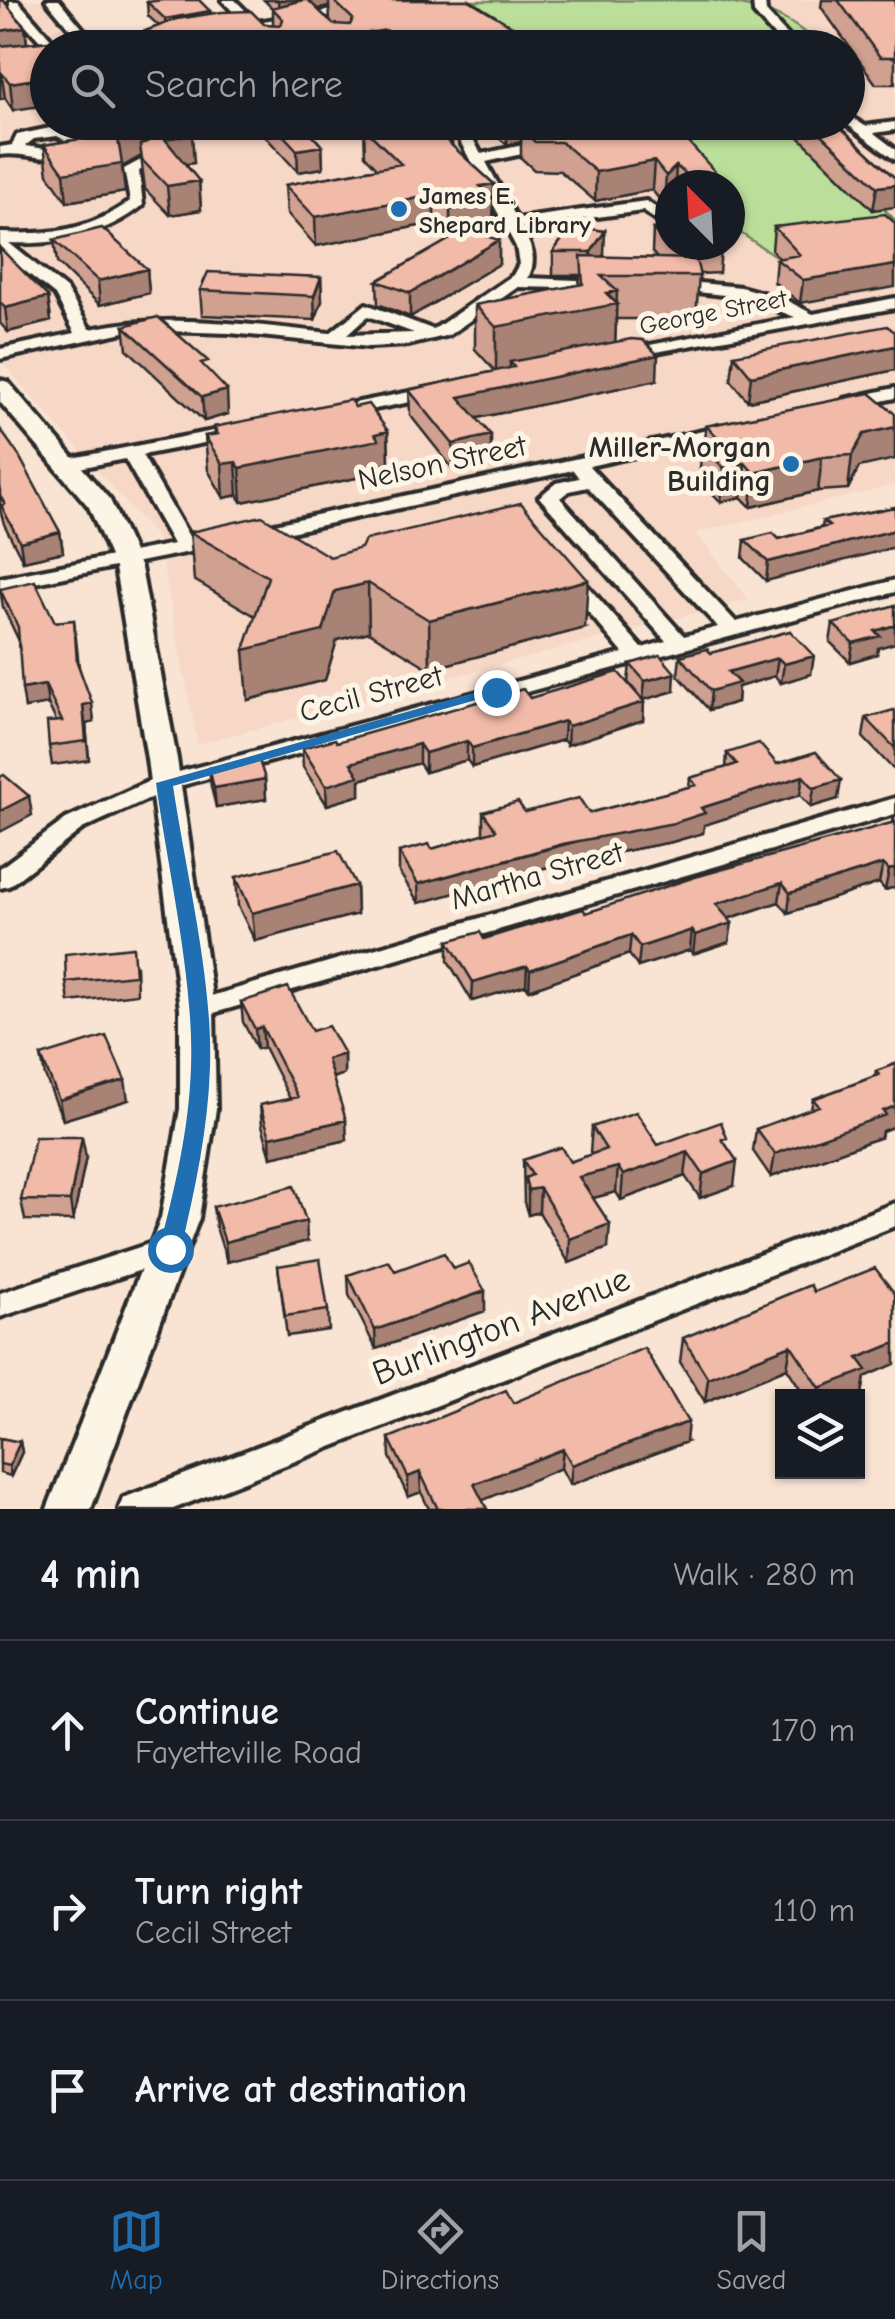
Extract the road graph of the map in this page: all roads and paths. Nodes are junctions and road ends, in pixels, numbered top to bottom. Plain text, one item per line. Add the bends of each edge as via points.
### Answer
1 (52, 0) edge
2 (228, 0) edge
3 (420, 0) edge
4 (759, 0) edge
5 (14, 4) dead end
6 (312, 16) junction
7 (253, 26) junction
8 (37, 30) edge
9 (78, 30) edge
10 (225, 30) edge
11 (257, 30) edge
12 (327, 30) edge
13 (776, 30) edge
14 (895, 126) edge
15 (865, 130) edge
16 (865, 132) edge
17 (155, 140) edge
18 (467, 140) edge
19 (565, 140) edge
20 (17, 148) dead end
21 (0, 151) edge
22 (895, 156) edge
23 (479, 159) junction
24 (655, 213) edge
25 (512, 224) junction
26 (0, 241) edge
27 (515, 282) junction
28 (618, 286) edge
29 (650, 286) edge
30 (895, 303) edge
31 (809, 318) junction
32 (83, 332) junction
33 (430, 334) junction
34 (335, 338) junction
35 (0, 354) edge
36 (599, 360) edge
37 (0, 387) edge
38 (462, 387) edge
39 (895, 394) edge
40 (838, 406) edge
41 (326, 414) edge
42 (765, 422) edge
43 (248, 429) edge
44 (130, 452) junction
45 (69, 464) junction
46 (576, 464) junction
47 (592, 481) junction
48 (184, 548) junction
49 (550, 554) edge
50 (125, 560) junction
51 (0, 584) edge
52 (895, 586) edge
53 (730, 629) junction
54 (679, 643) junction
55 (636, 654) junction
56 (164, 783) junction
57 (895, 806) edge
58 (0, 880) edge
59 (197, 1009) junction
60 (895, 1214) edge
61 (170, 1249) junction
62 (0, 1306) edge
63 (69, 1509) edge
64 (135, 1509) edge

1 - 9 street
2 - 7 street
3 - 6 street
4 - 13 street via 760,13
5 - 8 street
6 - 7 street
6 - 12 street
7 - 10 street
7 - 11 street
14 - 15 street
16 - 22 street
17 - 26 street via 161,156 130,170 138,202 116,220 57,239
18 - 23 street
19 - 23 street
20 - 21 street
23 - 25 street
24 - 25 street via 646,206
25 - 27 street via 527,264
26 - 32 street via 75,306
27 - 28 street
27 - 33 street
29 - 31 street via 694,284
30 - 31 street, George Street
31 - 36 street, George Street
32 - 34 street via 132,325
32 - 35 street
33 - 34 street via 369,342
33 - 34 street via 366,309
37 - 45 main road
38 - 41 street
39 - 40 street
42 - 46 street, Nelson Street
43 - 44 street
44 - 45 street
44 - 48 street
45 - 50 main road via 100,505
46 - 47 street
46 - 48 street, Nelson Street via 494,491
47 - 53 street
47 - 54 street via 549,497
48 - 50 street, Nelson Street
49 - 55 street
50 - 51 street, Nelson Street
50 - 56 main road
52 - 53 street, Cecil Street
53 - 54 street, Cecil Street
54 - 55 street, Cecil Street
55 - 56 street, Cecil Street
56 - 58 street, Cecil Street via 74,824
56 - 59 main road
57 - 59 street, Martha Street
59 - 61 main road via 196,1126
60 - 64 street, Burlington Avenue
61 - 62 street
61 - 63 main road

